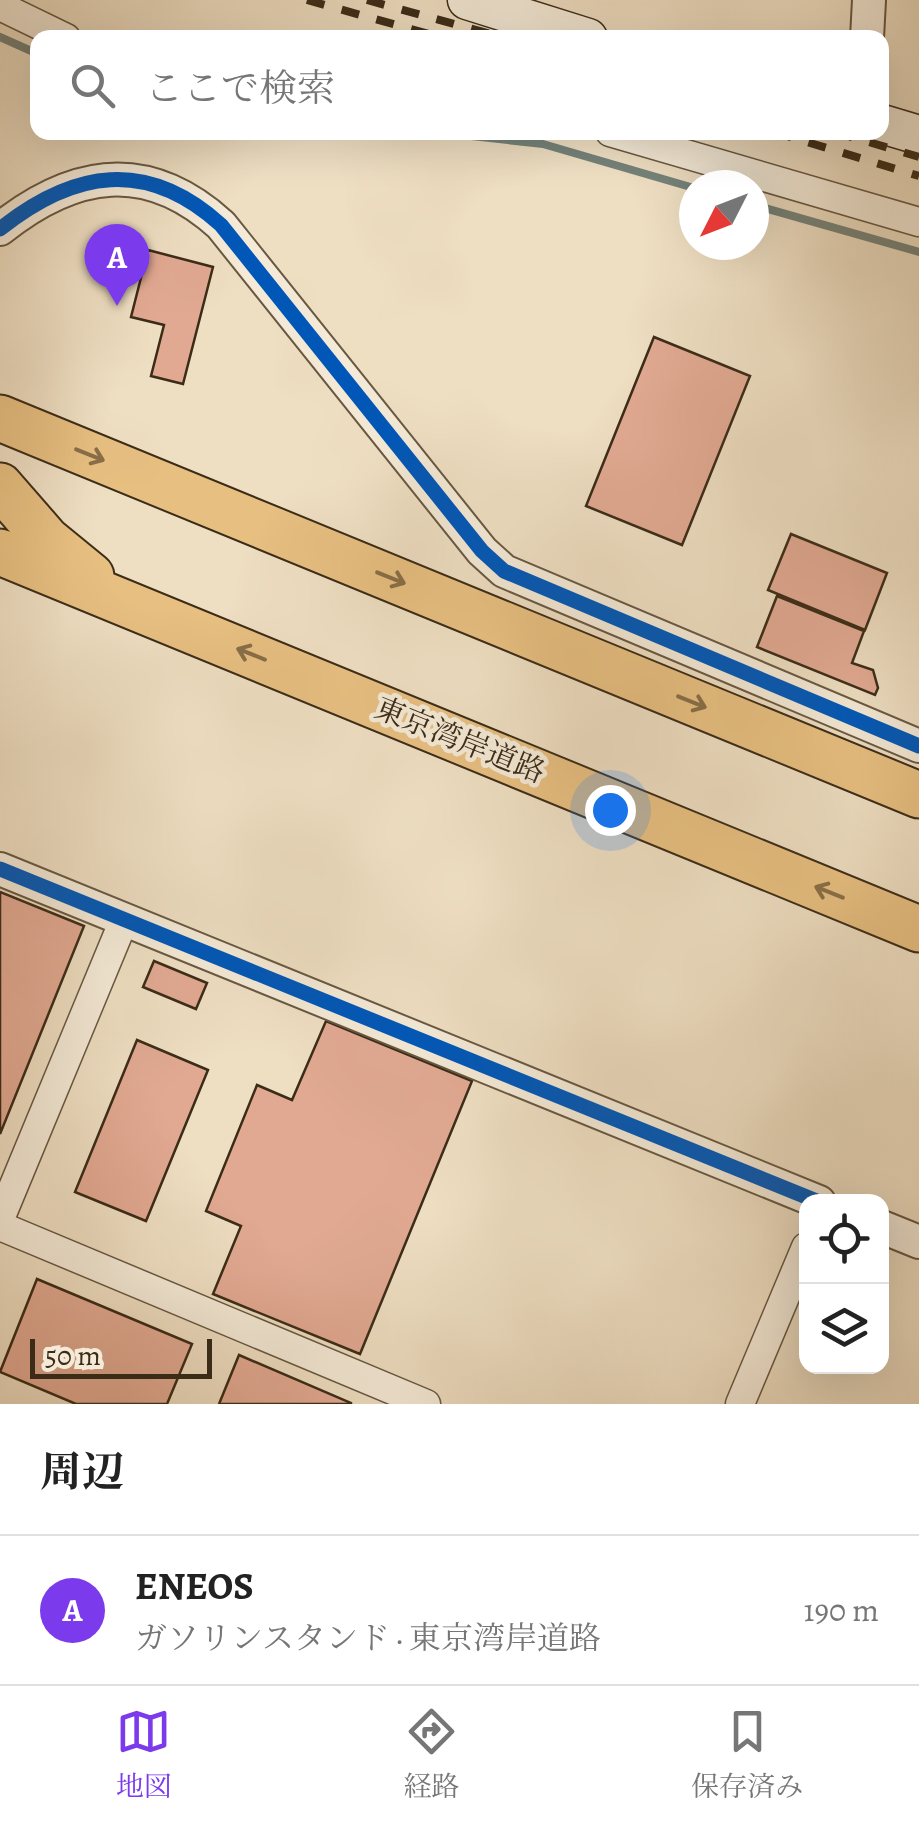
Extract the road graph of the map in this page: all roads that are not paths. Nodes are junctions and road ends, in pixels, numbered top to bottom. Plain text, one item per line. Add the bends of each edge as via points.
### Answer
1 (466, 0) edge
2 (869, 0) edge
3 (0, 6) edge
4 (50, 30) edge
5 (562, 30) edge
6 (867, 30) edge
7 (889, 126) edge
8 (919, 135) edge
9 (637, 140) edge
10 (919, 222) edge
11 (0, 229) edge
12 (0, 418) edge
13 (0, 486) edge
14 (0, 552) edge
15 (123, 603) junction
16 (919, 746) edge
17 (919, 795) edge
18 (0, 869) edge
19 (124, 920) junction
20 (919, 930) edge
21 (799, 1194) edge
22 (0, 1222) edge
23 (889, 1230) edge
24 (919, 1242) edge
25 (799, 1264) edge
26 (426, 1404) edge
27 (740, 1404) edge

1 - 5 main road
2 - 6 street
3 - 4 street
7 - 8 main road
9 - 10 street
11 - 16 street via 49,194 82,184 158,183 193,199 504,571
12 -> 17 highway
13 - 15 highway via 47,540
14 - 15 highway, 東京湾岸道路
20 -> 15 highway, 東京湾岸道路
18 - 19 street
19 - 21 street
19 - 22 street
22 - 26 street
23 - 24 street
25 - 27 street

